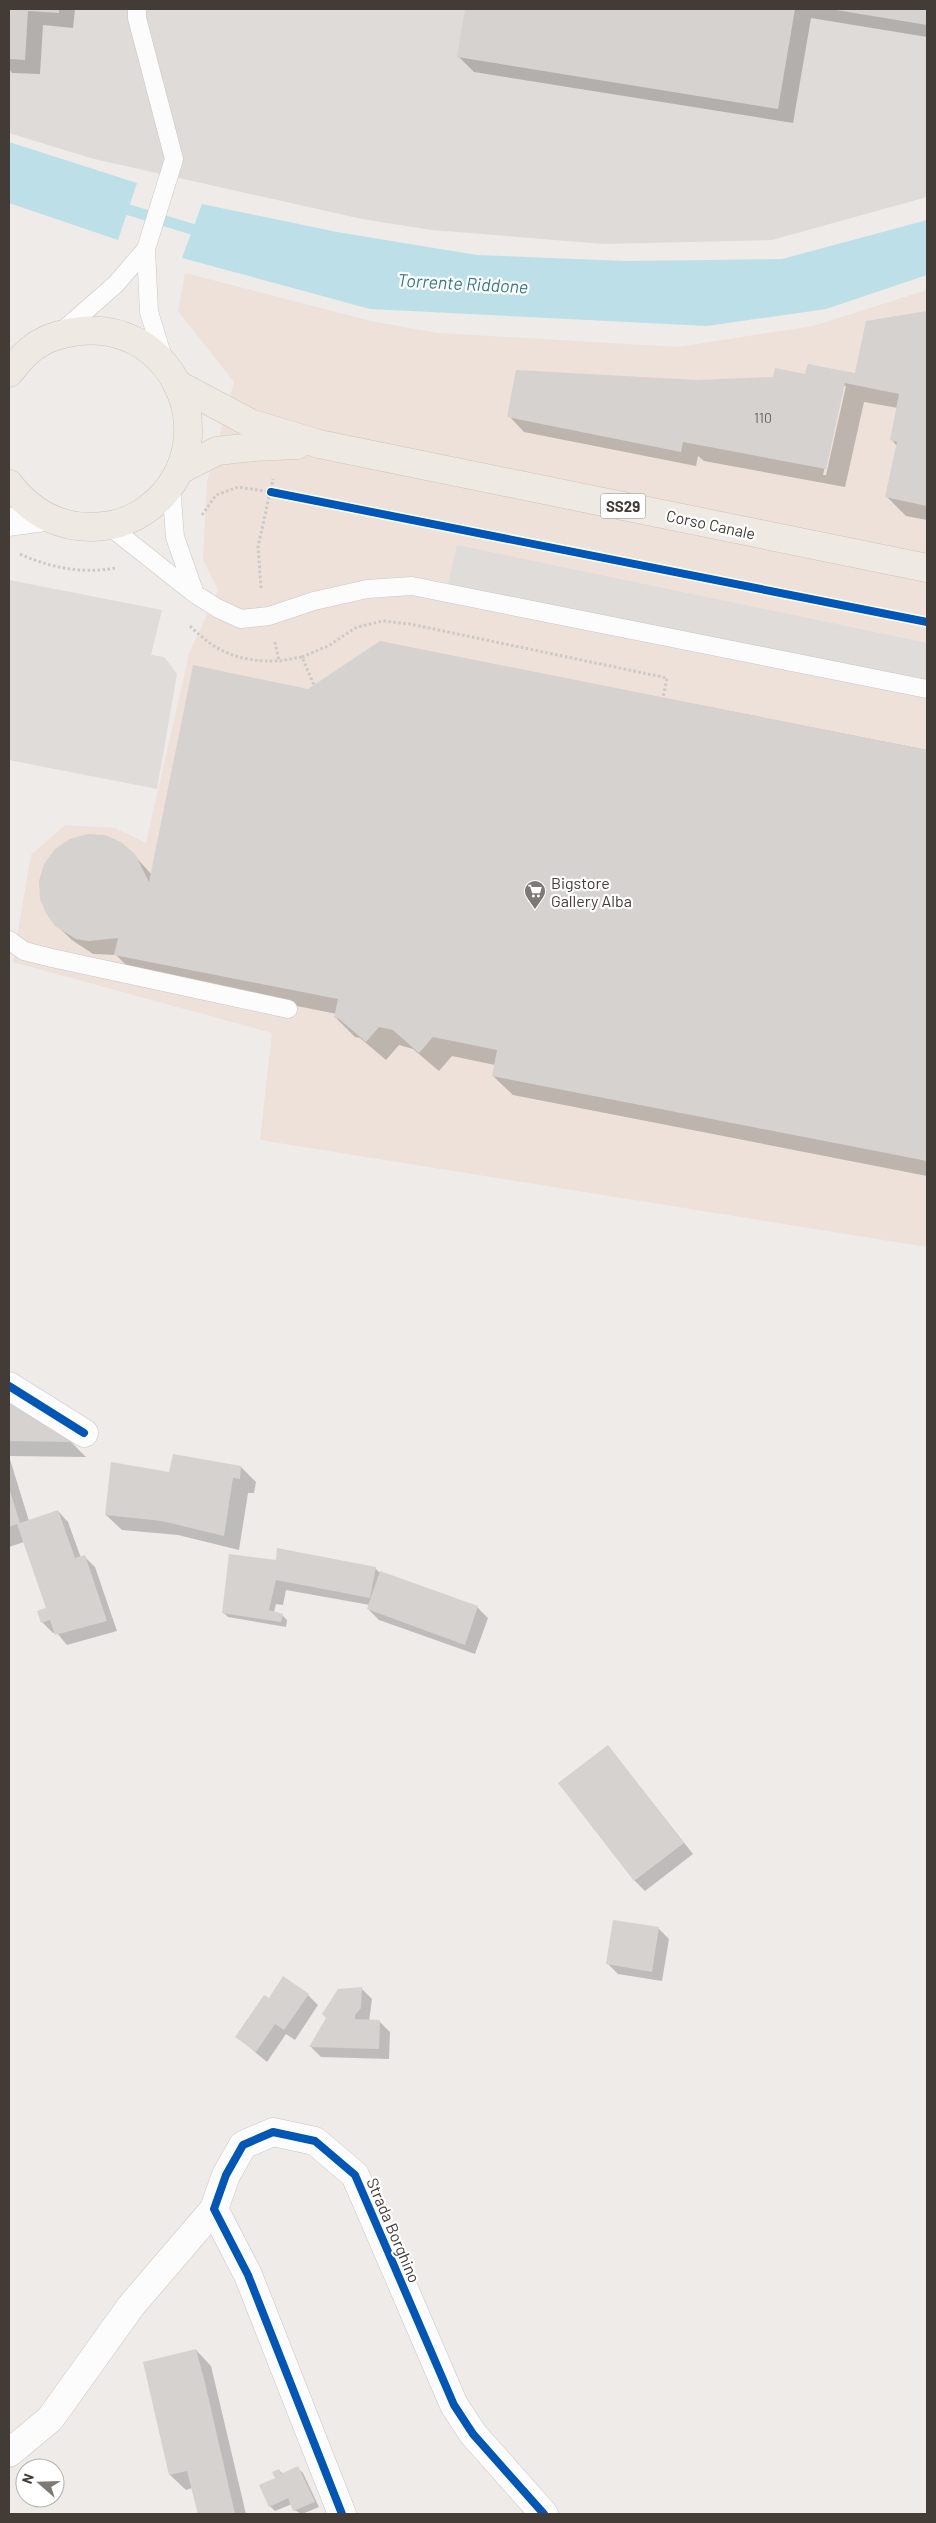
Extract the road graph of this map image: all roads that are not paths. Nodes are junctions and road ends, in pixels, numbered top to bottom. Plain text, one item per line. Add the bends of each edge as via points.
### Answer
1 (137, 9) edge
2 (146, 249) junction
3 (59, 334) junction
4 (18, 354) edge
5 (9, 373) edge
6 (172, 375) junction
7 (319, 444) junction
8 (176, 478) junction
9 (9, 484) edge
10 (46, 517) junction
11 (9, 522) edge
12 (109, 526) junction
13 (927, 568) edge
14 (195, 594) junction
15 (927, 689) edge
16 (9, 940) edge
17 (288, 1009) dead end
18 (9, 1386) edge
19 (84, 1433) dead end
20 (214, 2209) junction
21 (9, 2453) edge
22 (342, 2514) edge
23 (544, 2514) edge

1 - 2 lane via 174,159
2 - 3 lane via 116,284
2 - 6 lane via 149,312
3 - 4 main road, Corso Canale
3 - 6 main road, Corso Canale via 88,329 116,333 143,345
4 - 5 main road, Corso Canale
6 - 7 main road, Corso Canale via 250,423
6 - 8 main road, Corso Canale via 188,413 188,442
7 - 8 main road, Corso Canale via 218,451
7 - 13 main road, Corso Canale / SS29
8 - 12 main road, Corso Canale via 148,508 128,520
8 - 14 lane via 175,537
9 - 10 main road, Corso Canale via 22,501
10 - 11 street
10 - 12 main road, Corso Canale via 66,525
12 - 14 lane
14 - 15 lane via 241,619 269,616 314,601 367,589 412,586
16 - 17 lane via 24,951
18 - 19 street
20 - 21 street via 131,2306 50,2419
20 - 22 street via 248,2275
20 - 23 street, Strada Borghino via 226,2176 243,2146 273,2132 315,2141 355,2175 454,2405 473,2434

